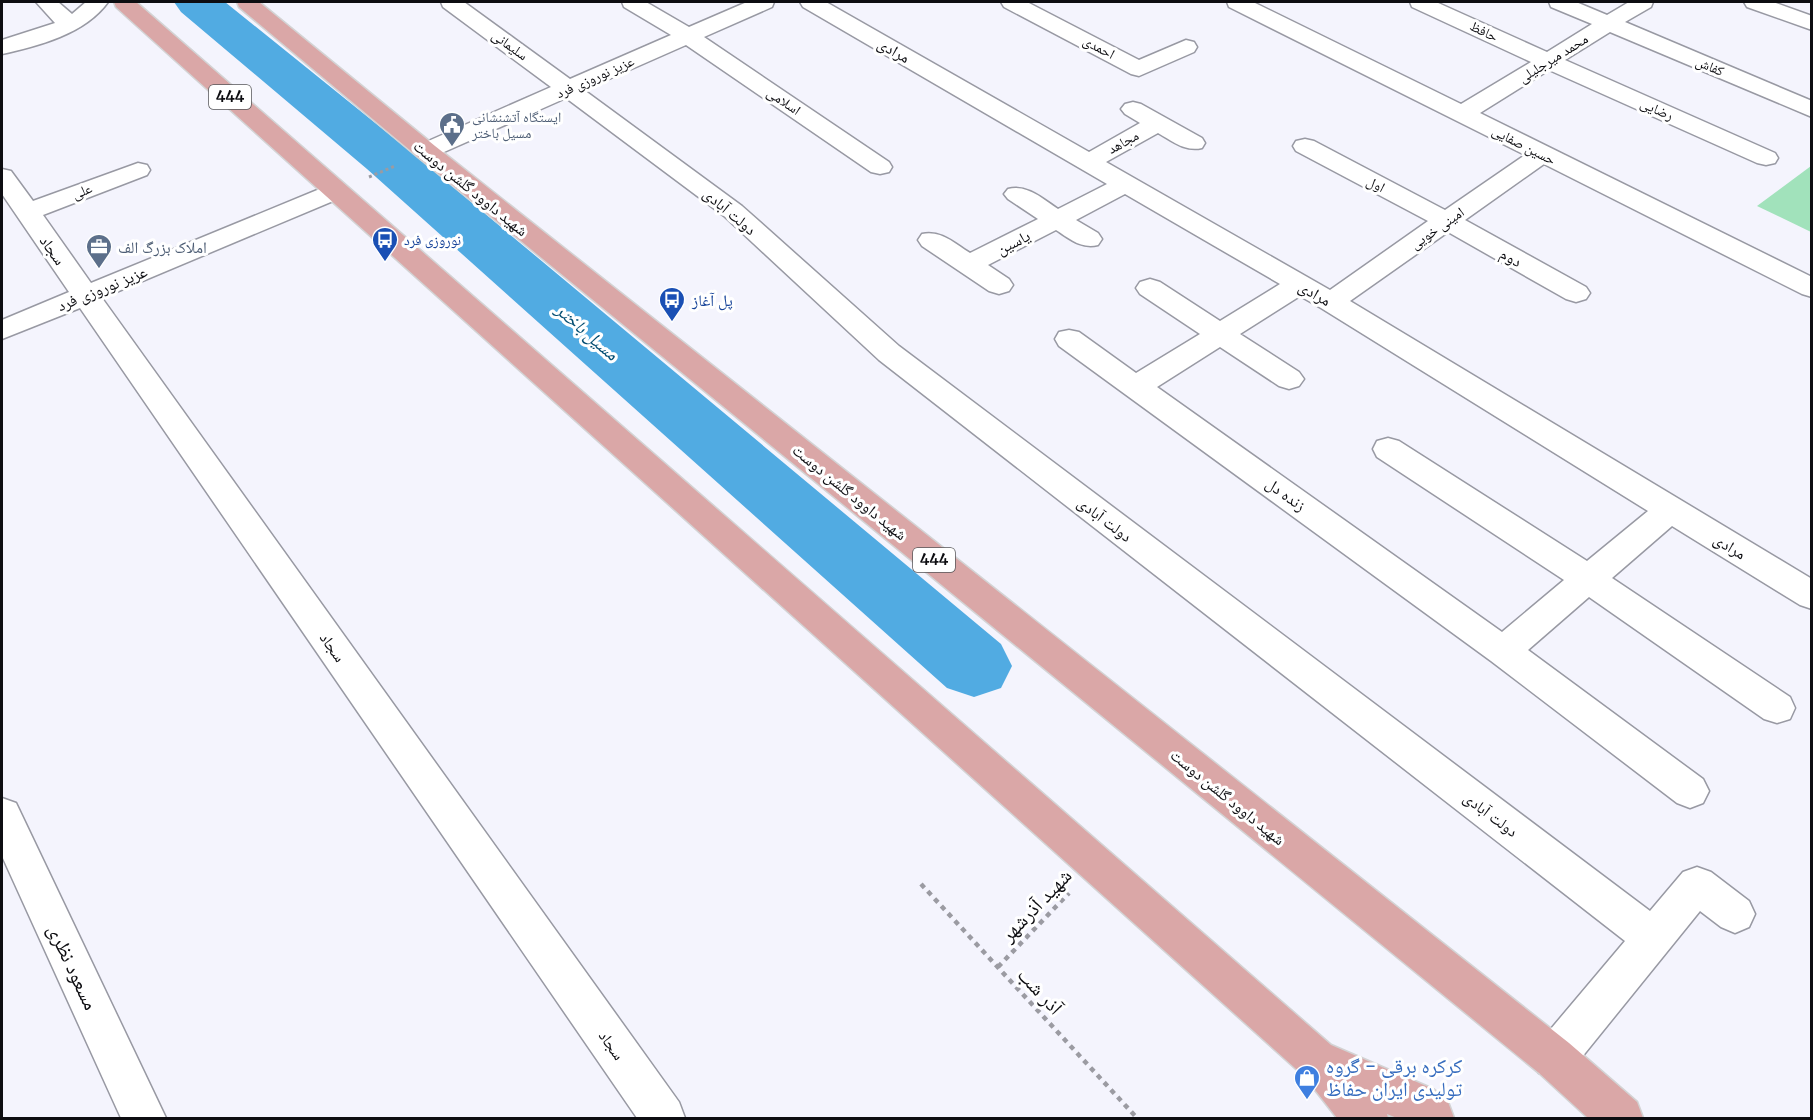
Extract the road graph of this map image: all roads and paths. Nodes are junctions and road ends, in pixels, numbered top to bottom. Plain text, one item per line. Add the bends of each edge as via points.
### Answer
1 (46, 2) edge
2 (97, 2) edge
3 (124, 2) edge
4 (247, 2) edge
5 (451, 2) edge
6 (632, 2) edge
7 (764, 2) edge
8 (811, 2) edge
9 (1012, 2) edge
10 (1237, 2) edge
11 (1420, 2) edge
12 (1559, 2) edge
13 (1643, 2) edge
14 (1755, 2) edge
15 (1609, 23) junction
16 (69, 24) junction
17 (1812, 24) edge
18 (687, 35) junction
19 (2, 47) edge
20 (1186, 47) dead end
21 (1548, 61) junction
22 (570, 88) junction
23 (1133, 109) dead end
24 (1812, 110) edge
25 (1462, 114) junction
26 (1158, 123) junction
27 (1193, 143) dead end
28 (1305, 147) dead end
29 (1542, 154) junction
30 (412, 158) junction
31 (1766, 158) dead end
32 (1088, 162) junction
33 (880, 167) dead end
34 (138, 170) dead end
35 (2, 176) edge
36 (373, 176) dead end
37 (1126, 183) junction
38 (336, 192) junction
39 (1017, 194) dead end
40 (27, 212) junction
41 (1058, 219) junction
42 (1447, 221) junction
43 (1089, 239) dead end
44 (931, 240) dead end
45 (968, 265) junction
46 (1299, 284) junction
47 (999, 285) dead end
48 (1150, 288) dead end
49 (1812, 288) edge
50 (1576, 293) dead end
51 (85, 295) junction
52 (1331, 302) junction
53 (2, 330) edge
54 (1221, 334) junction
55 (1069, 339) dead end
56 (1289, 379) dead end
57 (1137, 386) junction
58 (1388, 448) dead end
59 (1670, 510) junction
60 (1588, 579) junction
61 (1812, 596) edge
62 (1503, 651) junction
63 (1777, 708) dead end
64 (1690, 790) dead end
65 (2, 815) edge
66 (1096, 864) junction
67 (921, 884) dead end
68 (1735, 914) dead end
69 (1652, 937) junction
70 (998, 967) junction
71 (1554, 1058) junction
72 (1316, 1060) junction
73 (144, 1119) edge
74 (663, 1119) edge
75 (1137, 1119) edge
76 (1366, 1119) edge
77 (1432, 1119) edge
78 (1620, 1119) edge
79 (1632, 1119) edge

1 - 16 street
2 - 16 street
3 - 38 main road, 444
4 - 30 main road, شهید داوود گلشن دوست / 444
5 - 22 street, سلیمانی
6 - 18 street, اسلامی
7 - 18 street, عزیز نوروزی فرد
8 - 32 street, مرادی
9 - 20 street, احمدی via 1139,69
10 - 25 street, حسین صفایی
11 - 21 street, حافظ
12 - 15 street, کفاش
13 - 15 street, محمد میرجلیلی
14 - 17 street
15 - 21 street, محمد میرجلیلی
15 - 24 street, کفاش
16 - 19 street
18 - 22 street, عزیز نوروزی فرد
18 - 33 street, اسلامی
21 - 25 street, محمد میرجلیلی
21 - 31 street, رضایی
22 - 30 street, عزیز نوروزی فرد
22 - 69 street, دولت آبادی via 733,211 889,353
23 - 26 street, مجاهد
25 - 29 street, حسین صفایی
26 - 27 street, مجاهد
26 - 32 street, مجاهد
28 - 42 street, اول
29 - 42 street, امینی خویی
29 - 49 street, حسین صفایی
30 - 36 path
30 - 71 main road, شهید داوود گلشن دوست / 444
32 - 37 street, مرادی
34 - 40 street, علی
35 - 40 street, سجاد
37 - 41 street, یاسین
37 - 46 street, مرادی
38 - 51 street, عزیز نوروزی فرد
38 - 66 main road, 444
39 - 41 street, یاسین
40 - 51 street, سجاد
41 - 43 street, یاسین
41 - 45 street, یاسین
42 - 50 street, دوم
42 - 52 street, امینی خویی
44 - 45 street
45 - 47 street
46 - 52 street, مرادی
46 - 54 street
48 - 54 street
51 - 53 street, عزیز نوروزی فرد
51 - 74 street, سجاد
52 - 59 street, مرادی
54 - 56 street
54 - 57 street
55 - 57 street, زنده دل
57 - 62 street, زنده دل
58 - 60 street
59 - 60 street
59 - 61 street, مرادی
60 - 62 street
60 - 63 street
62 - 64 street, زنده دل
65 - 73 street, مسعود نظری
66 - 70 path, شهید آذرشهر
66 - 72 main road, 444
67 - 70 path, آذر شب
68 - 69 street via 1697,885
69 - 71 street
70 - 75 path, آذر شب
71 - 78 main road, شهید داوود گلشن دوست / 444
71 - 79 main road
72 - 76 main road
72 - 77 main road, 444 via 1417,1105

